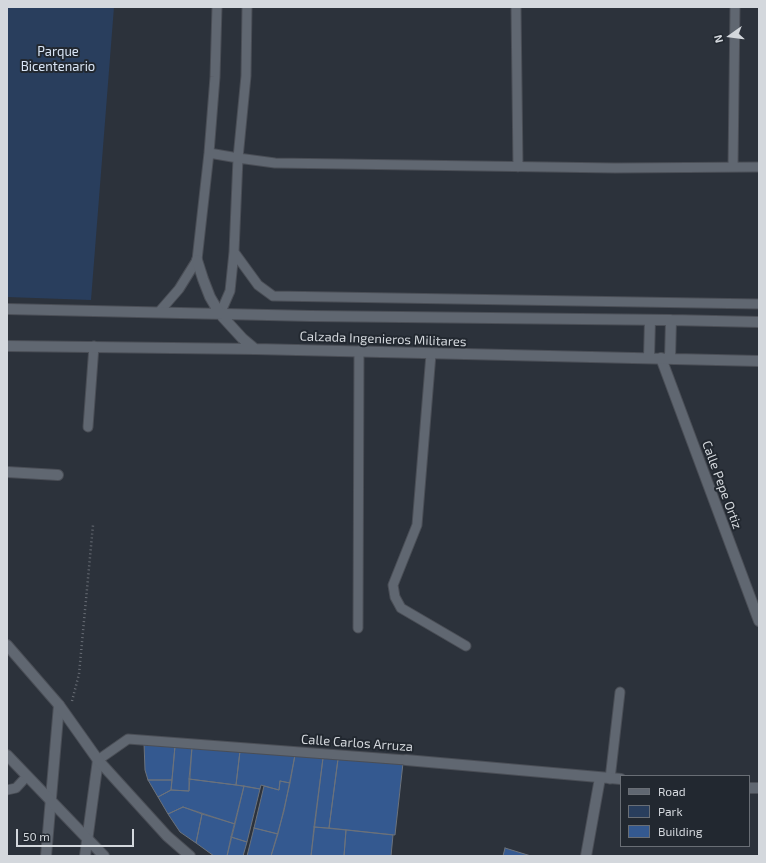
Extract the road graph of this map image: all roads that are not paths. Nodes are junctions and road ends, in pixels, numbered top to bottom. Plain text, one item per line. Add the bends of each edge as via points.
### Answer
1 (218, 7) edge
2 (246, 7) edge
3 (516, 7) edge
4 (735, 7) edge
5 (209, 153) junction
6 (238, 158) junction
7 (518, 167) junction
8 (733, 167) junction
9 (759, 167) edge
10 (234, 252) junction
11 (197, 260) junction
12 (759, 304) edge
13 (7, 309) edge
14 (159, 312) junction
15 (220, 314) junction
16 (650, 320) junction
17 (671, 320) junction
18 (759, 322) edge
19 (7, 346) edge
20 (94, 346) junction
21 (255, 349) junction
22 (359, 351) junction
23 (431, 354) junction
24 (649, 358) junction
25 (666, 358) junction
26 (759, 361) edge
27 (88, 427) dead end
28 (7, 472) edge
29 (58, 475) dead end
30 (759, 621) edge
31 (358, 628) dead end
32 (7, 645) edge
33 (466, 646) dead end
34 (620, 692) dead end
35 (59, 705) junction
36 (7, 755) edge
37 (98, 760) junction
38 (406, 760) joint
39 (28, 776) junction
40 (605, 778) junction
41 (620, 779) edge
42 (7, 790) edge
43 (51, 801) junction
44 (87, 837) junction
45 (46, 856) edge
46 (85, 856) edge
47 (104, 856) edge
48 (190, 856) edge
49 (586, 856) edge

1 - 5 lane
2 - 6 lane via 246,76
3 - 7 lane
4 - 8 lane
5 - 6 lane
5 - 11 lane
6 - 7 lane via 275,163
6 - 10 lane
7 - 8 lane
8 - 9 lane
10 - 12 lane via 258,285 273,296
10 - 15 lane via 230,292
11 - 14 lane via 179,289
11 - 15 main road via 210,297
13 - 14 main road, Calzada Ingenieros Militares
14 - 15 main road, Calzada Ingenieros Militares
15 - 16 main road, Calzada Ingenieros Militares
15 - 21 main road
16 - 17 main road, Calzada Ingenieros Militares
16 - 24 main road
17 - 18 main road, Calzada Ingenieros Militares
17 - 25 main road
19 - 20 main road, Calzada Ingenieros Militares
20 - 21 main road, Calzada Ingenieros Militares
20 - 27 lane
21 - 22 main road, Calzada Ingenieros Militares
22 - 23 main road, Calzada Ingenieros Militares
22 - 31 lane
23 - 24 main road, Calzada Ingenieros Militares
23 - 33 lane via 417,525 393,585 395,597 401,608
24 - 25 main road, Calzada Ingenieros Militares
25 - 26 main road, Calzada Ingenieros Militares
25 - 30 main road, Calle Pepe Ortiz
28 - 29 main road
32 - 35 main road
34 - 40 lane
35 - 37 main road
35 - 43 main road
36 - 39 main road
37 - 38 lane, Calle Carlos Arruza via 128,739
37 - 44 main road
37 - 48 main road via 167,836
38 - 40 main road, Calle Carlos Arruza
39 - 42 lane via 16,788
39 - 43 main road
40 - 41 main road, Calle Carlos Arruza
40 - 49 main road
43 - 44 main road
43 - 45 main road
44 - 46 main road
44 - 47 main road

